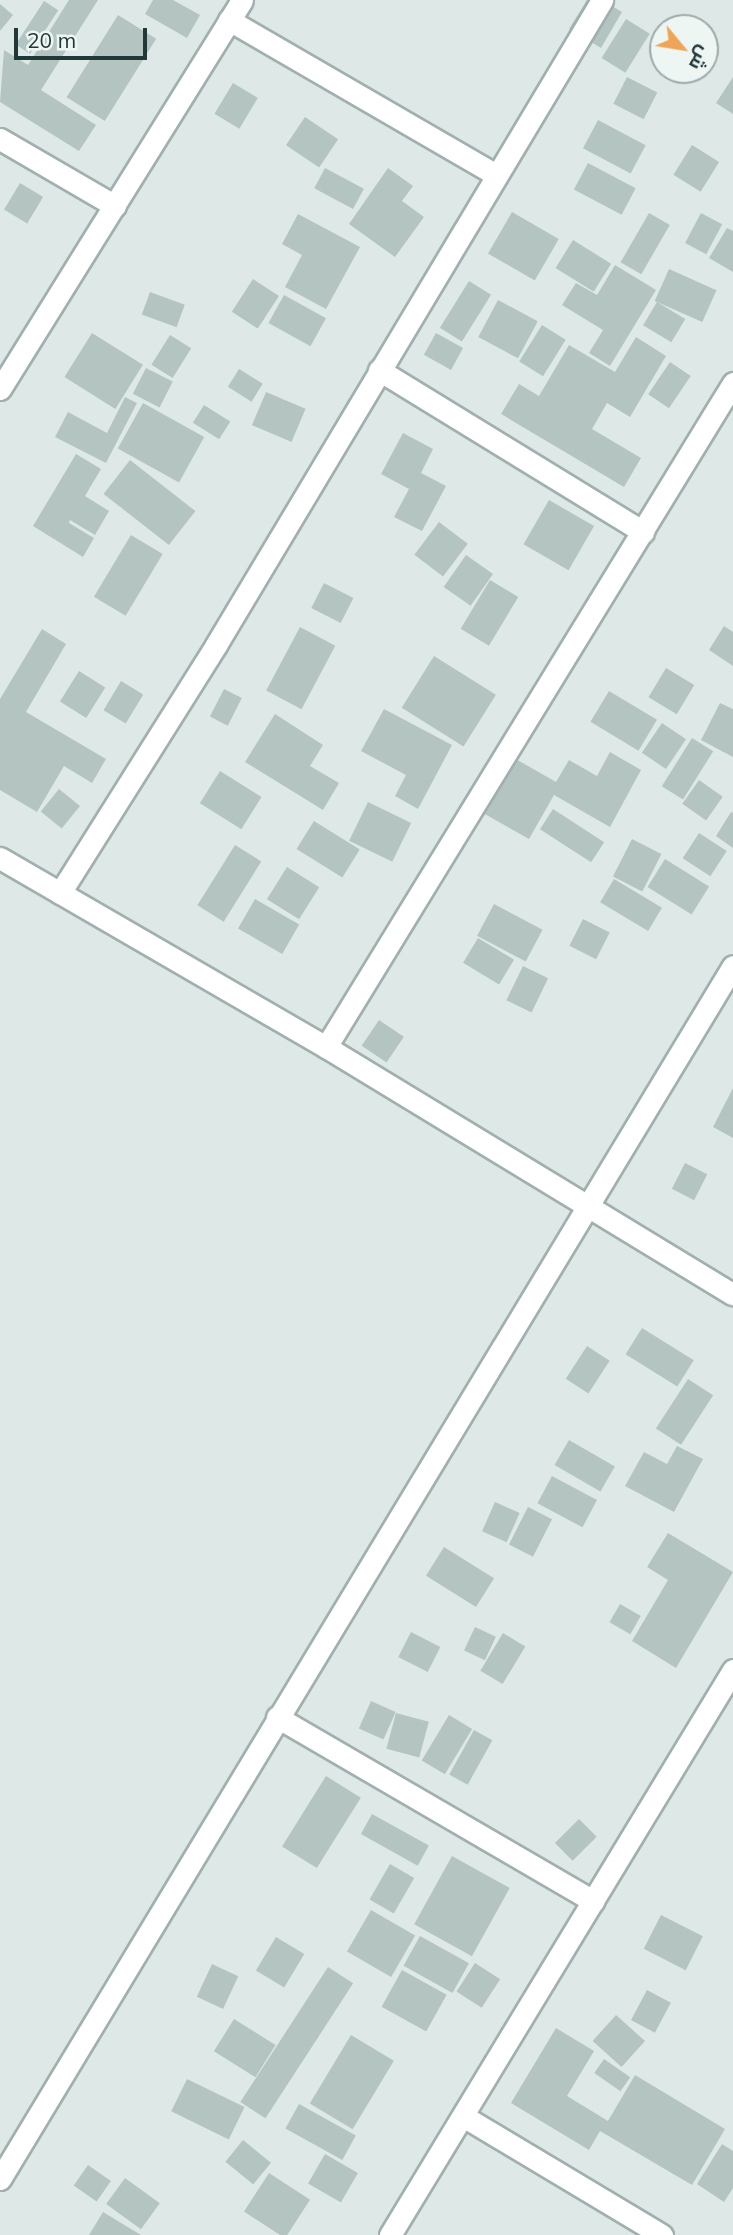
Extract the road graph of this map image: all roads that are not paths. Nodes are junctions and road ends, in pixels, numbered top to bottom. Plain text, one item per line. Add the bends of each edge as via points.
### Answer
1 (242, 0) edge
2 (601, 0) edge
3 (229, 20) junction
4 (0, 139) edge
5 (495, 174) junction
6 (115, 206) junction
7 (379, 370) junction
8 (733, 383) edge
9 (0, 389) edge
10 (643, 532) junction
11 (0, 858) edge
12 (60, 893) junction
13 (733, 965) edge
14 (326, 1047) junction
15 (589, 1205) junction
16 (733, 1294) edge
17 (733, 1670) edge
18 (277, 1717) junction
19 (593, 1901) junction
20 (463, 2116) junction
21 (0, 2179) edge
22 (390, 2235) edge
23 (662, 2235) edge

1 - 3 street
2 - 5 street
3 - 5 street
3 - 6 street
4 - 6 street
5 - 7 street
6 - 9 street
7 - 10 street
7 - 12 street via 216,645
8 - 10 street
10 - 14 street
11 - 12 street
12 - 14 street
13 - 15 street
14 - 15 street
15 - 16 street
15 - 18 street
17 - 19 street
18 - 19 street
18 - 21 street
19 - 20 street
20 - 22 street
20 - 23 street

